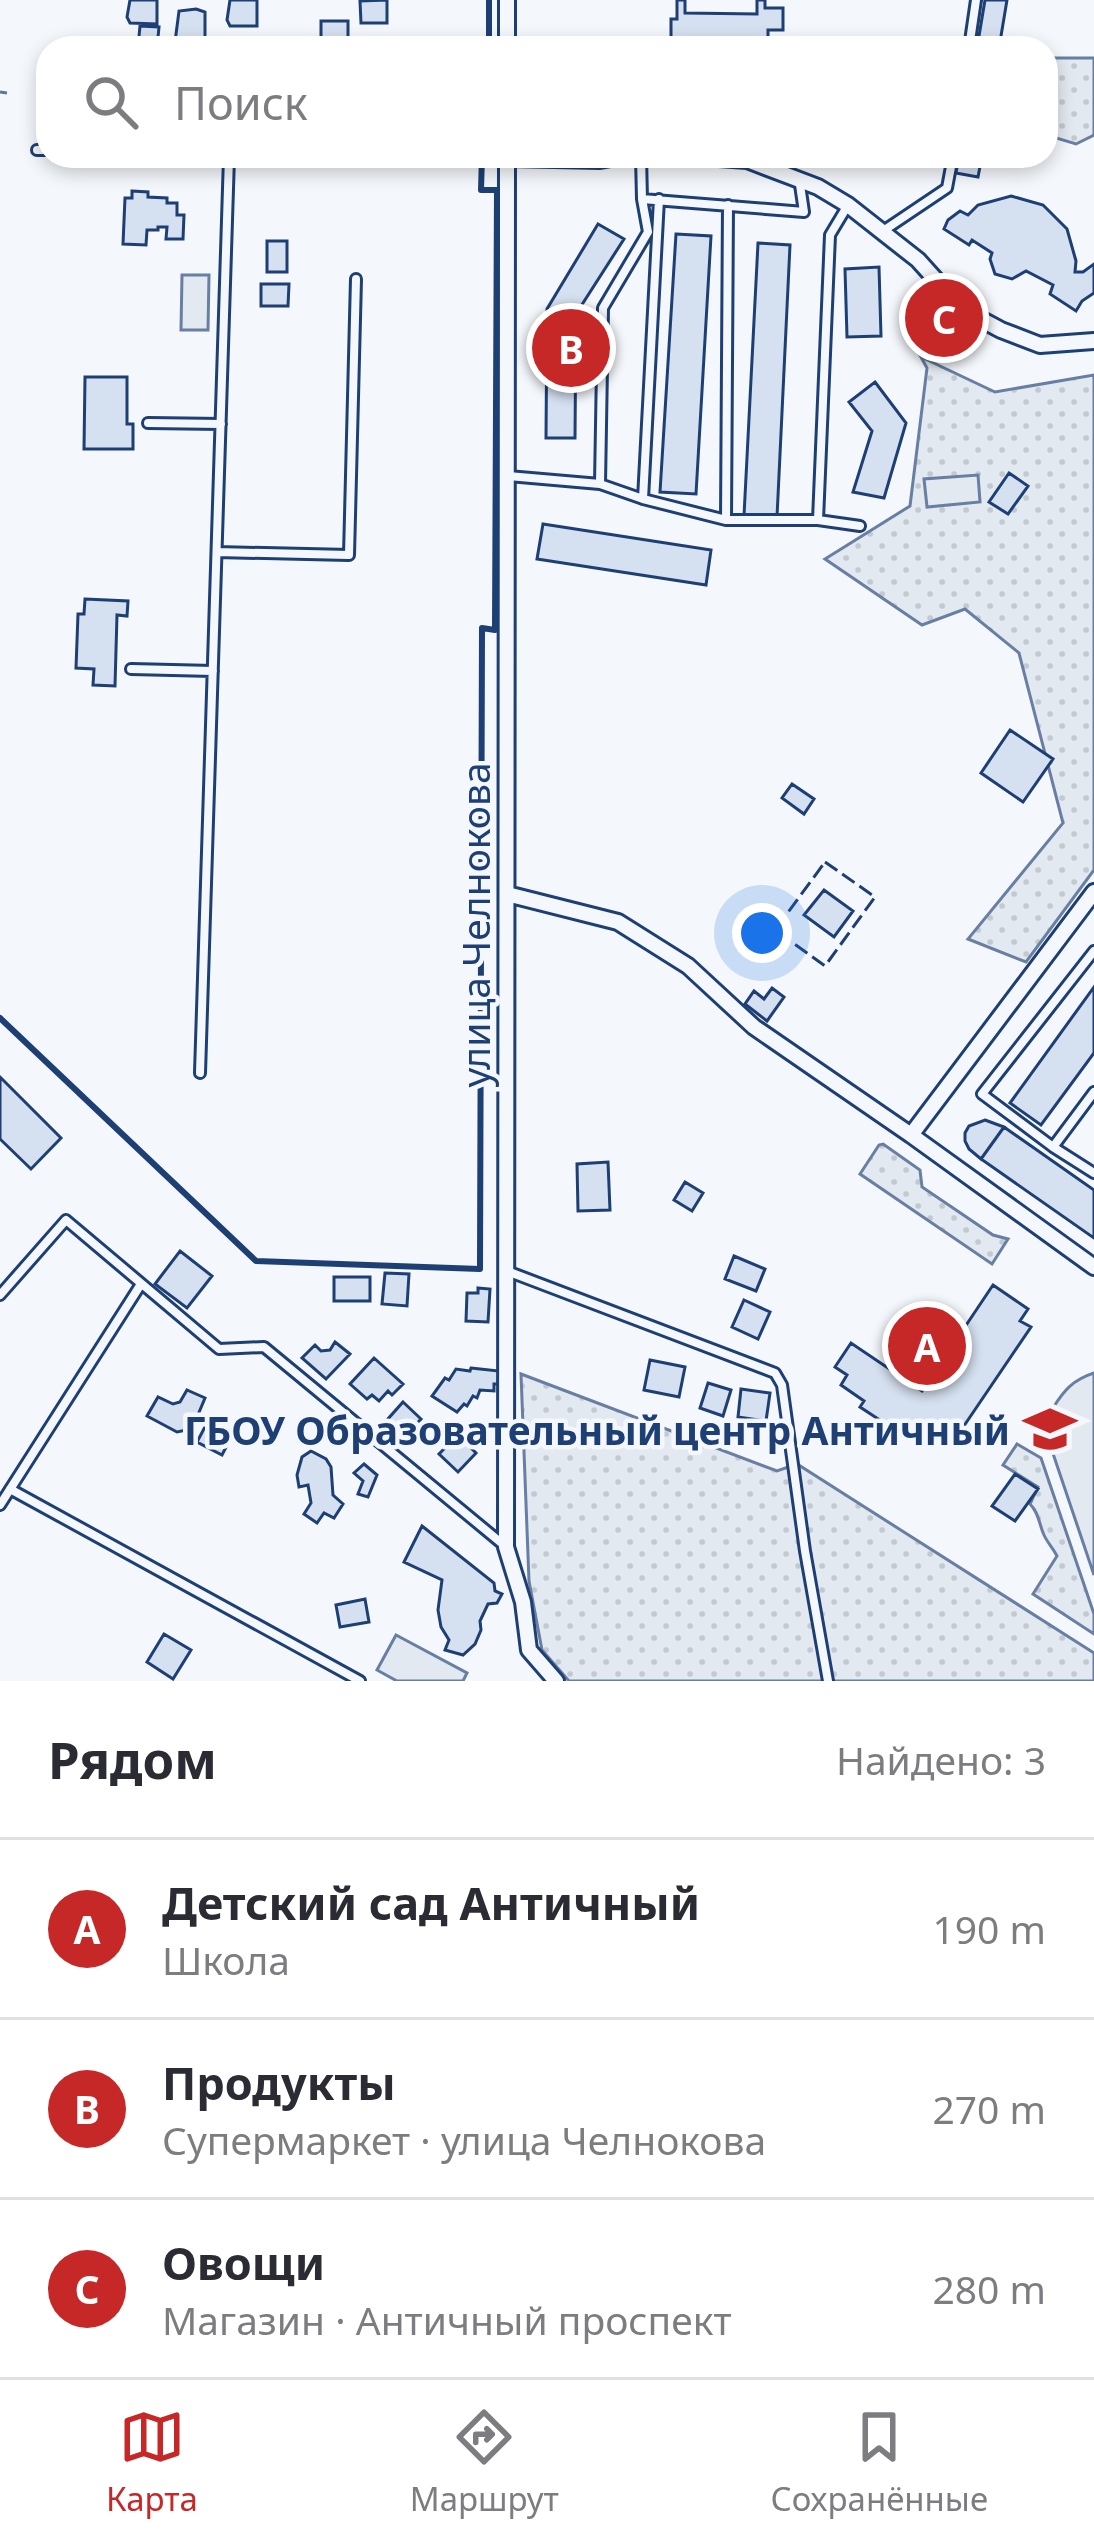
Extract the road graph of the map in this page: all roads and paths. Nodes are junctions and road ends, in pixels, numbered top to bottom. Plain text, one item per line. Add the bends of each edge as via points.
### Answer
1 (507, 0) edge
2 (976, 0) edge
3 (507, 36) edge
4 (971, 36) edge
5 (230, 168) edge
6 (507, 168) edge
7 (641, 168) edge
8 (770, 168) edge
9 (951, 168) edge
10 (799, 178) junction
11 (659, 199) junction
12 (642, 200) junction
13 (848, 205) junction
14 (728, 206) junction
15 (882, 232) junction
16 (356, 279) dead end
17 (1094, 341) edge
18 (148, 423) dead end
19 (221, 424) junction
20 (508, 476) junction
21 (600, 484) junction
22 (643, 500) junction
23 (726, 520) junction
24 (818, 520) junction
25 (860, 526) dead end
26 (217, 552) junction
27 (131, 669) dead end
28 (213, 671) junction
29 (1094, 892) edge
30 (507, 894) junction
31 (1094, 951) edge
32 (200, 1073) dead end
33 (1094, 1092) edge
34 (911, 1135) junction
35 (1052, 1147) junction
36 (1094, 1173) edge
37 (1094, 1267) edge
38 (506, 1270) junction
39 (141, 1284) junction
40 (0, 1295) edge
41 (10, 1489) junction
42 (0, 1505) edge
43 (506, 1547) junction
44 (360, 1681) edge
45 (556, 1681) edge
46 (828, 1681) edge

1 - 3 street
2 - 4 lane
5 - 19 lane
6 - 20 street, улица Челнокова
7 - 12 lane
8 - 10 street
9 - 15 lane via 947,188
10 - 13 street
10 - 14 lane via 804,212
11 - 12 lane
11 - 14 lane
11 - 22 lane
12 - 21 lane via 648,232 603,308
13 - 15 street
13 - 24 lane via 830,235
14 - 23 lane
15 - 17 street via 1001,330 1040,345
16 - 26 lane via 349,555
18 - 19 lane
19 - 26 lane
20 - 21 lane
20 - 30 street, улица Челнокова
21 - 22 lane
22 - 23 lane
23 - 24 lane
24 - 25 lane
26 - 28 lane
27 - 28 lane
28 - 32 lane
29 - 34 street
30 - 34 street via 618,922
30 - 38 street, улица Челнокова
31 - 35 lane via 982,1094
33 - 35 lane
34 - 37 street
35 - 36 lane
38 - 43 street, улица Челнокова
38 - 46 lane via 775,1373
39 - 40 lane via 66,1220
39 - 41 lane
39 - 43 lane via 219,1349 264,1346
41 - 42 lane
41 - 44 lane
43 - 45 street, улица Челнокова via 529,1650

